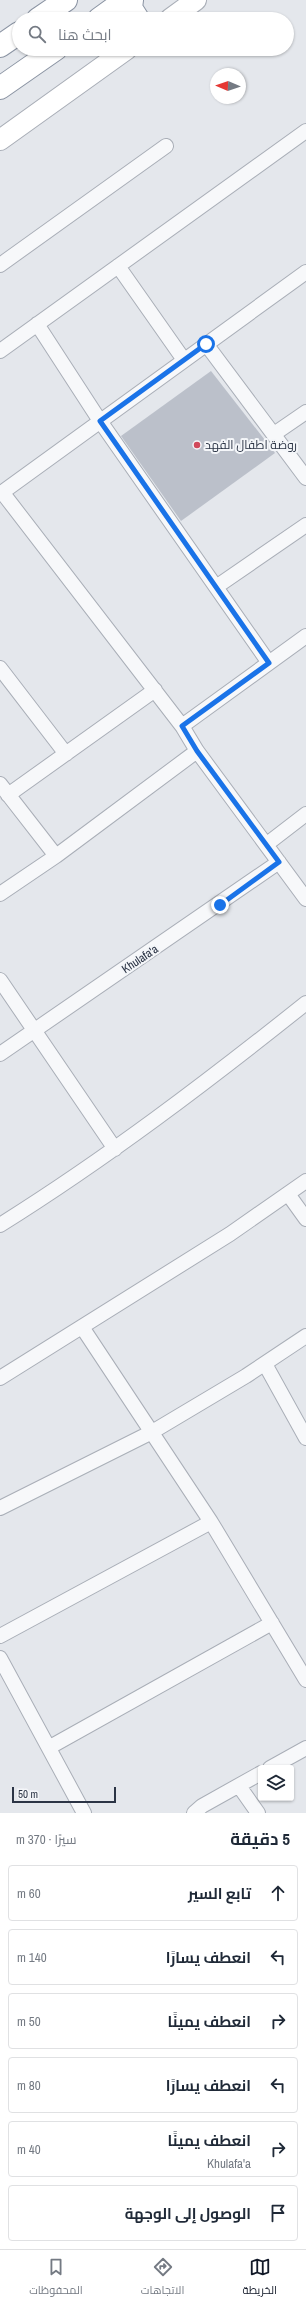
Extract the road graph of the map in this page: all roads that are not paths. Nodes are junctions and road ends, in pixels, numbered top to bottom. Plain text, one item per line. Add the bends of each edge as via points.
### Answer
1 (66, 0) edge
2 (125, 0) edge
3 (132, 0) edge
4 (196, 0) edge
5 (48, 12) edge
6 (109, 12) edge
7 (134, 12) edge
8 (180, 12) edge
9 (12, 37) edge
10 (0, 46) edge
11 (46, 56) edge
12 (116, 56) edge
13 (0, 88) edge
14 (306, 130) edge
15 (0, 140) edge
16 (166, 146) dead end
17 (0, 265) edge
18 (118, 266) junction
19 (306, 272) edge
20 (37, 324) junction
21 (206, 344) junction
22 (0, 351) edge
23 (184, 360) junction
24 (306, 412) edge
25 (100, 421) junction
26 (274, 434) junction
27 (306, 478) edge
28 (1, 493) edge
29 (306, 525) edge
30 (216, 587) junction
31 (306, 636) edge
32 (269, 663) junction
33 (0, 668) edge
34 (155, 690) junction
35 (182, 726) junction
36 (197, 751) junction
37 (66, 754) junction
38 (4, 790) edge
39 (306, 814) edge
40 (267, 844) junction
41 (56, 856) junction
42 (279, 862) junction
43 (0, 894) edge
44 (306, 899) edge
45 (0, 980) edge
46 (306, 1004) edge
47 (35, 1032) junction
48 (0, 1054) edge
49 (115, 1149) junction
50 (306, 1181) edge
51 (288, 1194) junction
52 (306, 1219) edge
53 (0, 1225) edge
54 (82, 1327) junction
55 (306, 1336) edge
56 (265, 1364) junction
57 (0, 1378) edge
58 (152, 1432) junction
59 (306, 1438) edge
60 (0, 1508) edge
61 (211, 1522) junction
62 (272, 1623) junction
63 (0, 1636) edge
64 (0, 1658) edge
65 (306, 1680) edge
66 (50, 1748) junction
67 (306, 1748) edge
68 (275, 1765) edge
69 (258, 1775) edge
70 (239, 1786) junction
71 (84, 1813) edge
72 (194, 1813) edge
73 (258, 1813) edge

1 - 5 highway
2 - 6 highway
3 - 7 highway via 131,8
4 - 8 main road
9 - 10 highway
11 - 13 highway
12 - 15 main road
14 - 18 street
16 - 17 street
18 - 20 street
18 - 23 street
19 - 21 street
20 - 22 street
20 - 25 street
21 - 23 street
21 - 26 street
23 - 25 street
24 - 26 street
25 - 28 street
25 - 30 street
26 - 27 street
28 - 34 street
29 - 30 street
30 - 32 street
31 - 32 street
32 - 35 street
33 - 37 street
34 - 35 street
34 - 37 street
35 - 36 street
36 - 40 street
36 - 41 street
37 - 38 street
38 - 41 street
39 - 40 street
40 - 42 street
41 - 43 street
42 - 44 street
42 - 47 street, Khulafa'a
45 - 47 street
46 - 49 street via 211,1079
47 - 48 street, Khulafa'a
47 - 49 street
49 - 53 street
50 - 51 street
51 - 52 street
51 - 54 street via 230,1234
54 - 57 street
54 - 58 street
55 - 56 street
56 - 58 street
56 - 59 street
58 - 60 street
58 - 61 street
61 - 62 street
61 - 63 street
62 - 65 street
62 - 66 street
64 - 66 street
66 - 71 street
67 - 68 street
69 - 70 street
70 - 72 street
70 - 73 street

